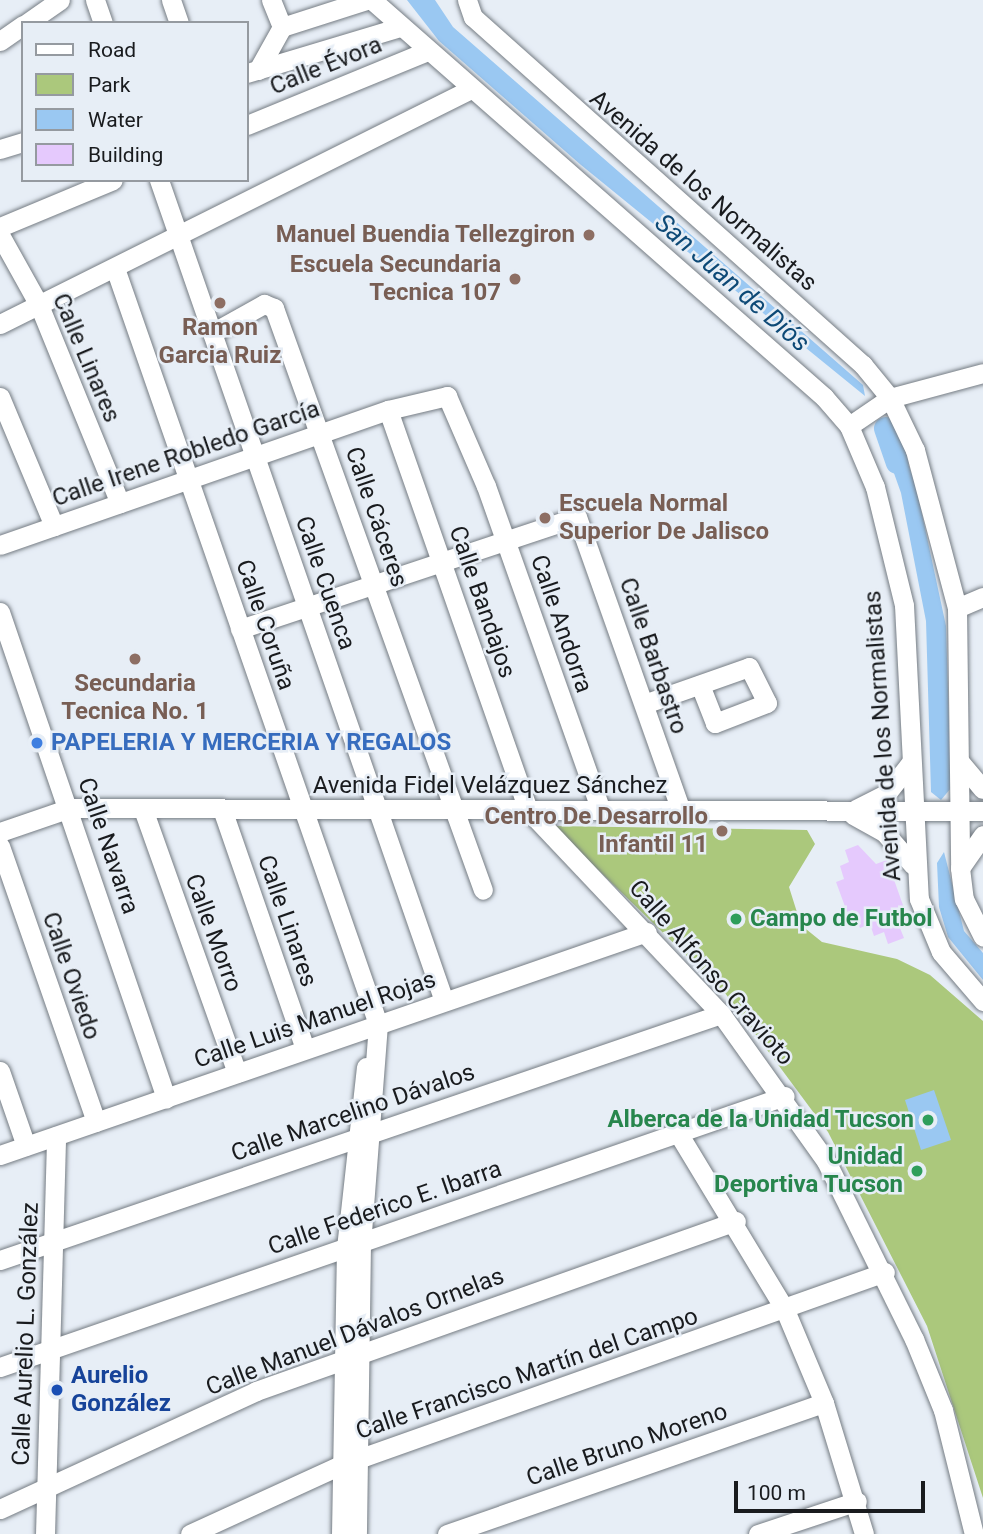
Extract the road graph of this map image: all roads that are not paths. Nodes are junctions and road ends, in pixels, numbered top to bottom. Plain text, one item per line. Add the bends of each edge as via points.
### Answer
1 (60, 0) edge
2 (95, 0) edge
3 (171, 0) edge
4 (271, 0) edge
5 (366, 0) edge
6 (372, 0) edge
7 (470, 9) edge
8 (29, 21) edge
9 (102, 21) edge
10 (178, 21) edge
11 (21, 27) edge
12 (282, 27) junction
13 (400, 27) junction
14 (0, 41) edge
15 (425, 52) junction
16 (252, 71) edge
17 (469, 90) junction
18 (248, 125) edge
19 (21, 143) edge
20 (0, 149) edge
21 (108, 182) edge
22 (160, 182) edge
23 (0, 227) edge
24 (0, 235) edge
25 (179, 237) junction
26 (115, 268) junction
27 (39, 305) junction
28 (0, 324) edge
29 (212, 332) junction
30 (983, 373) edge
31 (0, 397) edge
32 (890, 398) junction
33 (388, 410) junction
34 (849, 426) junction
35 (321, 433) junction
36 (255, 456) junction
37 (187, 480) junction
38 (120, 503) junction
39 (54, 526) junction
40 (505, 539) junction
41 (0, 545) edge
42 (442, 561) junction
43 (373, 584) junction
44 (983, 597) edge
45 (307, 607) junction
46 (957, 608) junction
47 (0, 612) edge
48 (240, 629) junction
49 (700, 685) dead end
50 (644, 704) junction
51 (960, 762) junction
52 (910, 764) junction
53 (983, 789) edge
54 (70, 808) junction
55 (143, 809) junction
56 (222, 809) junction
57 (303, 810) junction
58 (377, 810) junction
59 (452, 810) junction
60 (528, 810) junction
61 (601, 810) junction
62 (681, 811) junction
63 (914, 811) junction
64 (959, 811) junction
65 (983, 811) edge
66 (845, 812) junction
67 (0, 832) edge
68 (983, 835) edge
69 (0, 846) edge
70 (913, 865) junction
71 (960, 869) junction
72 (483, 890) dead end
73 (647, 932) junction
74 (983, 937) edge
75 (444, 1001) junction
76 (983, 1001) edge
77 (722, 1014) junction
78 (374, 1025) junction
79 (305, 1049) junction
80 (0, 1071) edge
81 (237, 1073) junction
82 (785, 1096) junction
83 (166, 1098) junction
84 (96, 1122) junction
85 (678, 1133) junction
86 (365, 1135) junction
87 (56, 1136) junction
88 (26, 1146) junction
89 (0, 1155) edge
90 (736, 1221) junction
91 (53, 1241) junction
92 (354, 1245) junction
93 (0, 1260) edge
94 (885, 1272) junction
95 (785, 1310) junction
96 (50, 1349) junction
97 (353, 1354) junction
98 (0, 1367) edge
99 (824, 1403) junction
100 (350, 1462) junction
101 (46, 1493) junction
102 (858, 1502) junction
103 (0, 1509) edge
104 (45, 1534) edge
105 (190, 1534) edge
106 (341, 1534) edge
107 (357, 1534) edge
108 (446, 1534) edge
109 (758, 1534) edge
110 (864, 1534) edge
111 (974, 1534) edge

1 - 8 street
2 - 9 street
3 - 10 street
4 - 12 street
5 - 12 street
6 - 13 street, Avenida de los Normalistas
7 - 32 street, Avenida de los Normalistas via 863,365
11 - 14 street
12 - 16 street
13 - 15 street, Avenida de los Normalistas
13 - 16 street
15 - 17 street, Avenida de los Normalistas
15 - 18 street, Calle Évora
17 - 25 street
17 - 34 street, Avenida de los Normalistas via 824,397
19 - 20 street
21 - 23 street
22 - 25 street, Calle Cuenca
24 - 27 street, Calle Linares
25 - 26 street
25 - 29 street, Calle Cuenca
26 - 27 street
26 - 37 street, Calle Coruña
27 - 28 street
27 - 38 street, Calle Linares
29 - 35 street, Calle Cáceres via 270,304
29 - 36 street, Calle Cuenca
30 - 32 street
31 - 39 street
32 - 34 street
32 - 46 street, Avenida de los Normalistas via 915,450
33 - 35 street, Calle Irene Robledo García
33 - 40 street, Calle Andorra via 439,395 455,402
33 - 42 street, Calle Bandajos
34 - 52 street, Avenida de los Normalistas via 875,487 904,605
35 - 36 street, Calle Irene Robledo García
35 - 43 street, Calle Cáceres
36 - 37 street, Calle Irene Robledo García
36 - 45 street, Calle Cuenca
37 - 38 street, Calle Irene Robledo García
37 - 48 street, Calle Coruña
38 - 39 street, Calle Irene Robledo García
39 - 41 street, Calle Irene Robledo García
40 - 42 street
40 - 50 street, Calle Barbastro via 577,517
40 - 61 street, Calle Andorra
42 - 43 street
42 - 60 street, Calle Bandajos
43 - 45 street
43 - 59 street, Calle Cáceres
44 - 46 street
45 - 48 street
45 - 58 street, Calle Cuenca
46 - 51 street, Avenida de los Normalistas
47 - 54 street, Calle Navarra
48 - 57 street, Calle Coruña
49 - 50 street
50 - 62 street, Calle Barbastro
51 - 53 street
51 - 64 street, Avenida de los Normalistas
52 - 63 street, Avenida de los Normalistas
52 - 66 street via 887,793
54 - 55 street, Avenida Fidel Velázquez Sánchez
54 - 67 street, Avenida Fidel Velázquez Sánchez
54 - 83 street, Calle Navarra
55 - 56 street, Avenida Fidel Velázquez Sánchez
55 - 81 street, Calle Morro
56 - 57 street, Avenida Fidel Velázquez Sánchez
56 - 79 street, Calle Linares
57 - 58 street, Avenida Fidel Velázquez Sánchez
57 - 78 street, Calle Coruña
58 - 59 street, Avenida Fidel Velázquez Sánchez
58 - 75 street, Calle Cuenca
59 - 60 street, Avenida Fidel Velázquez Sánchez
59 - 72 street, Calle Cáceres
60 - 61 street, Avenida Fidel Velázquez Sánchez
60 - 73 street, Calle Alfonso Cravioto
61 - 62 street, Avenida Fidel Velázquez Sánchez
62 - 66 street, Avenida Fidel Velázquez Sánchez
63 - 64 street, Avenida Fidel Velázquez Sánchez
63 - 66 street, Avenida Fidel Velázquez Sánchez
63 - 70 street, Avenida de los Normalistas
64 - 65 street, Avenida Fidel Velázquez Sánchez
64 - 71 street, Avenida de los Normalistas
66 - 70 street via 884,832
68 - 71 street
69 - 84 street, Calle Oviedo
70 - 76 street, Avenida de los Normalistas via 919,899 941,952
71 - 74 street, Avenida de los Normalistas via 964,899
73 - 75 street, Calle Luis Manuel Rojas
73 - 77 street, Calle Alfonso Cravioto
75 - 78 street, Calle Luis Manuel Rojas
77 - 82 street, Calle Alfonso Cravioto
77 - 86 street, Calle Marcelino Dávalos
78 - 79 street, Calle Luis Manuel Rojas
78 - 86 street, Calle Coruña
79 - 81 street, Calle Luis Manuel Rojas
80 - 88 street
81 - 83 street, Calle Luis Manuel Rojas
82 - 85 street, Calle Federico E. Ibarra
82 - 94 street, Calle Alfonso Cravioto
83 - 84 street, Calle Luis Manuel Rojas
84 - 87 street, Calle Luis Manuel Rojas
85 - 90 street
85 - 92 street, Calle Federico E. Ibarra
86 - 91 street, Calle Marcelino Dávalos
86 - 92 street, Calle Coruña
87 - 88 street, Calle Luis Manuel Rojas
87 - 91 street, Calle Aurelio L. González
88 - 89 street, Calle Luis Manuel Rojas
90 - 95 street
90 - 97 street, Calle Manuel Dávalos Ornelas
91 - 93 street, Calle Marcelino Dávalos
91 - 96 street, Calle Aurelio L. González
92 - 96 street, Calle Federico E. Ibarra
92 - 97 street, Calle Coruña
94 - 95 street, Calle Francisco Martín del Campo
94 - 111 street, Calle Alfonso Cravioto via 943,1410
95 - 99 street
95 - 100 street, Calle Francisco Martín del Campo
96 - 98 street, Calle Federico E. Ibarra
96 - 101 street, Calle Aurelio L. González
97 - 100 street, Calle Coruña
97 - 101 street, Calle Manuel Dávalos Ornelas via 205,1414
99 - 102 street
99 - 108 street, Calle Bruno Moreno
100 - 105 street, Calle Francisco Martín del Campo
100 - 106 street
100 - 107 street
101 - 103 street, Calle Manuel Dávalos Ornelas
101 - 104 street, Calle Aurelio L. González
102 - 109 street
102 - 110 street

